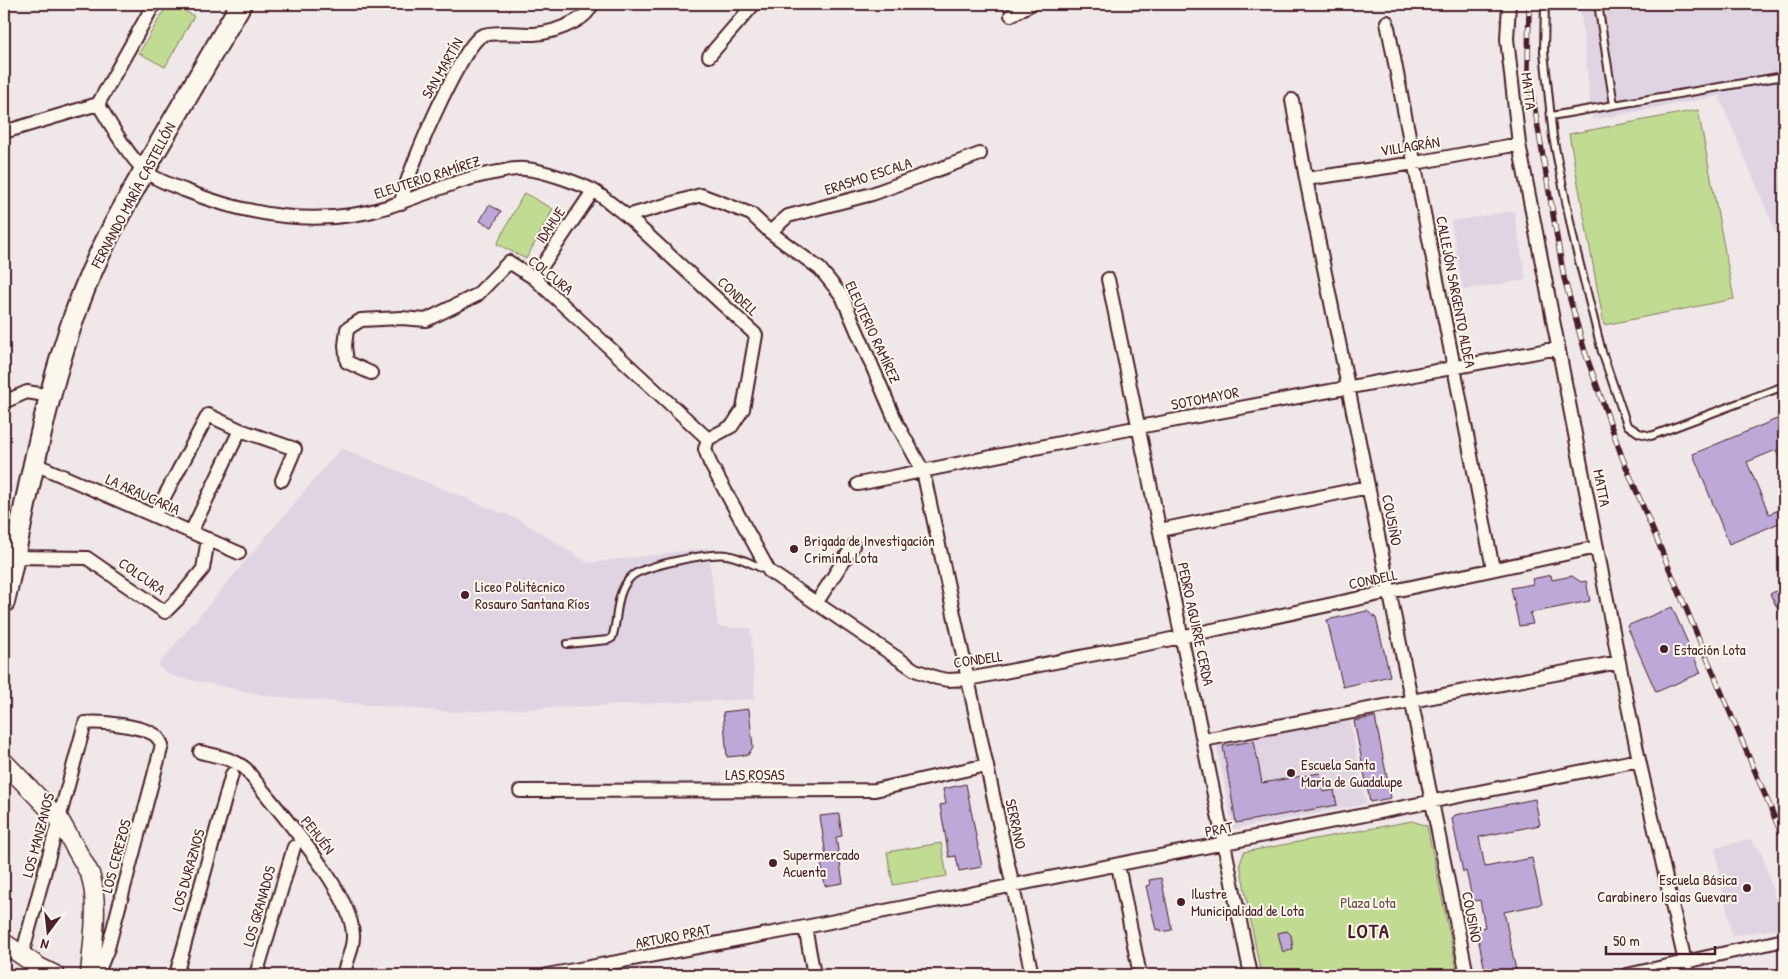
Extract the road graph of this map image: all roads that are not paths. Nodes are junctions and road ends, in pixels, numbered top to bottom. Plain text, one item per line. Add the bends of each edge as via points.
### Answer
1 (154, 4) edge
2 (241, 4) edge
3 (592, 4) edge
4 (754, 4) edge
5 (1032, 4) edge
6 (1509, 4) edge
7 (1544, 4) edge
8 (1598, 4) edge
9 (1012, 15) dead end
10 (1388, 22) dead end
11 (708, 56) dead end
12 (1784, 76) edge
13 (1292, 100) dead end
14 (98, 104) junction
15 (1614, 105) junction
16 (1551, 116) junction
17 (4, 132) edge
18 (1519, 144) junction
19 (980, 154) dead end
20 (1415, 163) junction
21 (144, 171) junction
22 (1306, 179) junction
23 (593, 191) junction
24 (401, 203) junction
25 (627, 216) junction
26 (770, 232) junction
27 (534, 278) junction
28 (1108, 279) dead end
29 (1558, 348) junction
30 (1454, 368) junction
31 (371, 373) dead end
32 (1784, 386) edge
33 (1348, 388) junction
34 (51, 396) junction
35 (4, 402) edge
36 (1138, 427) junction
37 (240, 430) junction
38 (708, 439) junction
39 (35, 464) junction
40 (923, 471) junction
41 (282, 480) dead end
42 (858, 484) dead end
43 (1368, 487) junction
44 (154, 516) junction
45 (1160, 530) junction
46 (191, 532) junction
47 (208, 539) junction
48 (853, 546) dead end
49 (1597, 547) junction
50 (239, 553) dead end
51 (14, 557) junction
52 (1493, 569) junction
53 (770, 571) junction
54 (1390, 592) junction
55 (4, 602) edge
56 (817, 602) junction
57 (1182, 637) junction
58 (567, 644) dead end
59 (1619, 662) junction
60 (968, 679) junction
61 (1412, 701) junction
62 (85, 723) joint
63 (1203, 740) junction
64 (200, 752) dead end
65 (1639, 760) junction
66 (4, 762) edge
67 (987, 765) junction
68 (232, 774) dead end
69 (520, 791) dead end
70 (1432, 802) junction
71 (59, 819) junction
72 (1224, 844) junction
73 (294, 847) dead end
74 (1118, 865) junction
75 (1013, 886) junction
76 (805, 927) junction
77 (1784, 940) edge
78 (9, 949) edge
79 (1686, 962) junction
80 (36, 971) edge
81 (55, 975) edge
82 (90, 975) edge
83 (97, 975) edge
84 (176, 975) edge
85 (256, 975) edge
86 (342, 975) edge
87 (547, 975) edge
88 (814, 975) edge
89 (1032, 975) edge
90 (1140, 975) edge
91 (1251, 975) edge
92 (1467, 975) edge
93 (1627, 975) edge
94 (1688, 975) edge

1 - 14 street
2 - 21 main road, FERNANDO MARÍA CASTELLÓN
3 - 24 street, SAN MARTÍN via 579,20 553,31 486,34 478,38 448,86 430,124 408,176
4 - 11 street
5 - 9 street
6 - 18 street, MATTA via 1507,39
7 - 16 lane via 1544,52
8 - 15 lane
10 - 20 street, CALLEJÓN SARGENTO ALDEA
12 - 15 lane
13 - 22 street, COUSIÑO
14 - 17 street
14 - 21 street
15 - 16 lane
16 - 32 lane via 1574,241 1602,352 1627,425 1651,436
18 - 20 street, VILLAGRÁN
18 - 29 street, MATTA
19 - 26 street, ERASMO ESCALA via 872,194 788,216
20 - 22 street, VILLAGRÁN
20 - 30 street, CALLEJÓN SARGENTO ALDEA
21 - 24 street, ELEUTERIO RAMÍREZ via 207,199 281,216 342,217
21 - 34 main road, FERNANDO MARÍA CASTELLÓN via 106,240 85,288
22 - 33 street, COUSIÑO
23 - 24 street, ELEUTERIO RAMÍREZ via 558,177 525,169 470,178
23 - 25 street, ELEUTERIO RAMÍREZ
23 - 27 street, IDAHUE
25 - 26 street, ELEUTERIO RAMÍREZ via 702,195 752,214
25 - 38 street, CONDELL via 756,335 743,409 732,426
26 - 40 street, ELEUTERIO RAMÍREZ via 820,269 842,296 897,424
27 - 31 street, COLCURA via 509,262 477,295 426,320 361,320 347,329 347,362
27 - 38 street, COLCURA
28 - 36 street, PEDRO AGUIRRE CERDA
29 - 30 street, SOTOMAYOR
29 - 49 street, MATTA
30 - 33 street, SOTOMAYOR
30 - 52 street, CALLEJÓN SARGENTO ALDEA
33 - 36 street, SOTOMAYOR
33 - 43 street, COUSIÑO
34 - 35 street via 27,392
34 - 39 main road, FERNANDO MARÍA CASTELLÓN
36 - 40 street, SOTOMAYOR
36 - 45 street, PEDRO AGUIRRE CERDA
37 - 41 street via 295,449
37 - 44 street via 208,415
37 - 46 street
38 - 53 street, CONDELL via 705,449 710,463
39 - 44 street, LA ARAUCARIA
39 - 51 main road, FERNANDO MARÍA CASTELLÓN
40 - 42 street, SOTOMAYOR
40 - 60 street, ELEUTERIO RAMÍREZ
43 - 45 street
43 - 54 street, COUSIÑO
44 - 46 street, LA ARAUCARIA
45 - 57 street, PEDRO AGUIRRE CERDA
46 - 47 street, LA ARAUCARIA
47 - 50 street, LA ARAUCARIA
47 - 51 street, COLCURA via 203,570 165,612 87,558
48 - 56 street
49 - 52 street, CONDELL
49 - 59 street, MATTA
51 - 55 main road, FERNANDO MARÍA CASTELLÓN
52 - 54 street, CONDELL
53 - 56 street, CONDELL
53 - 58 lane via 725,554 649,568 631,577 625,585 616,610 612,638
54 - 57 street, CONDELL
54 - 61 street, COUSIÑO
56 - 60 street, CONDELL via 916,670 948,680
57 - 60 street, CONDELL
57 - 63 street, PEDRO AGUIRRE CERDA
59 - 61 street
59 - 65 street, MATTA
60 - 67 street, SERRANO
61 - 63 street
61 - 70 street, COUSIÑO
62 - 71 street, LOS MANZANOS
62 - 83 street, LOS CEREZOS via 103,722 143,730 158,737 162,745 108,948
63 - 72 street, PEDRO AGUIRRE CERDA
64 - 86 street, PEHUÉN via 231,760 246,769 328,875 353,928 354,938
65 - 70 street, PRAT
65 - 79 street, MATTA
66 - 71 main road
67 - 69 street, LAS ROSAS via 876,790
67 - 75 street, SERRANO
68 - 84 street, LOS DURAZNOS
70 - 72 street, PRAT
70 - 92 street, COUSIÑO
71 - 78 street, LOS MANZANOS
71 - 82 main road via 94,884
72 - 74 street, PRAT
72 - 91 street, PEDRO AGUIRRE CERDA
73 - 85 street, LOS GRANADOS
74 - 75 street, PRAT
74 - 90 street
75 - 76 street, PRAT
75 - 89 street, SERRANO
76 - 87 street, ARTURO PRAT
76 - 88 street
77 - 79 street
78 - 80 main road
79 - 93 street
79 - 94 street, MATTA
80 - 81 main road

